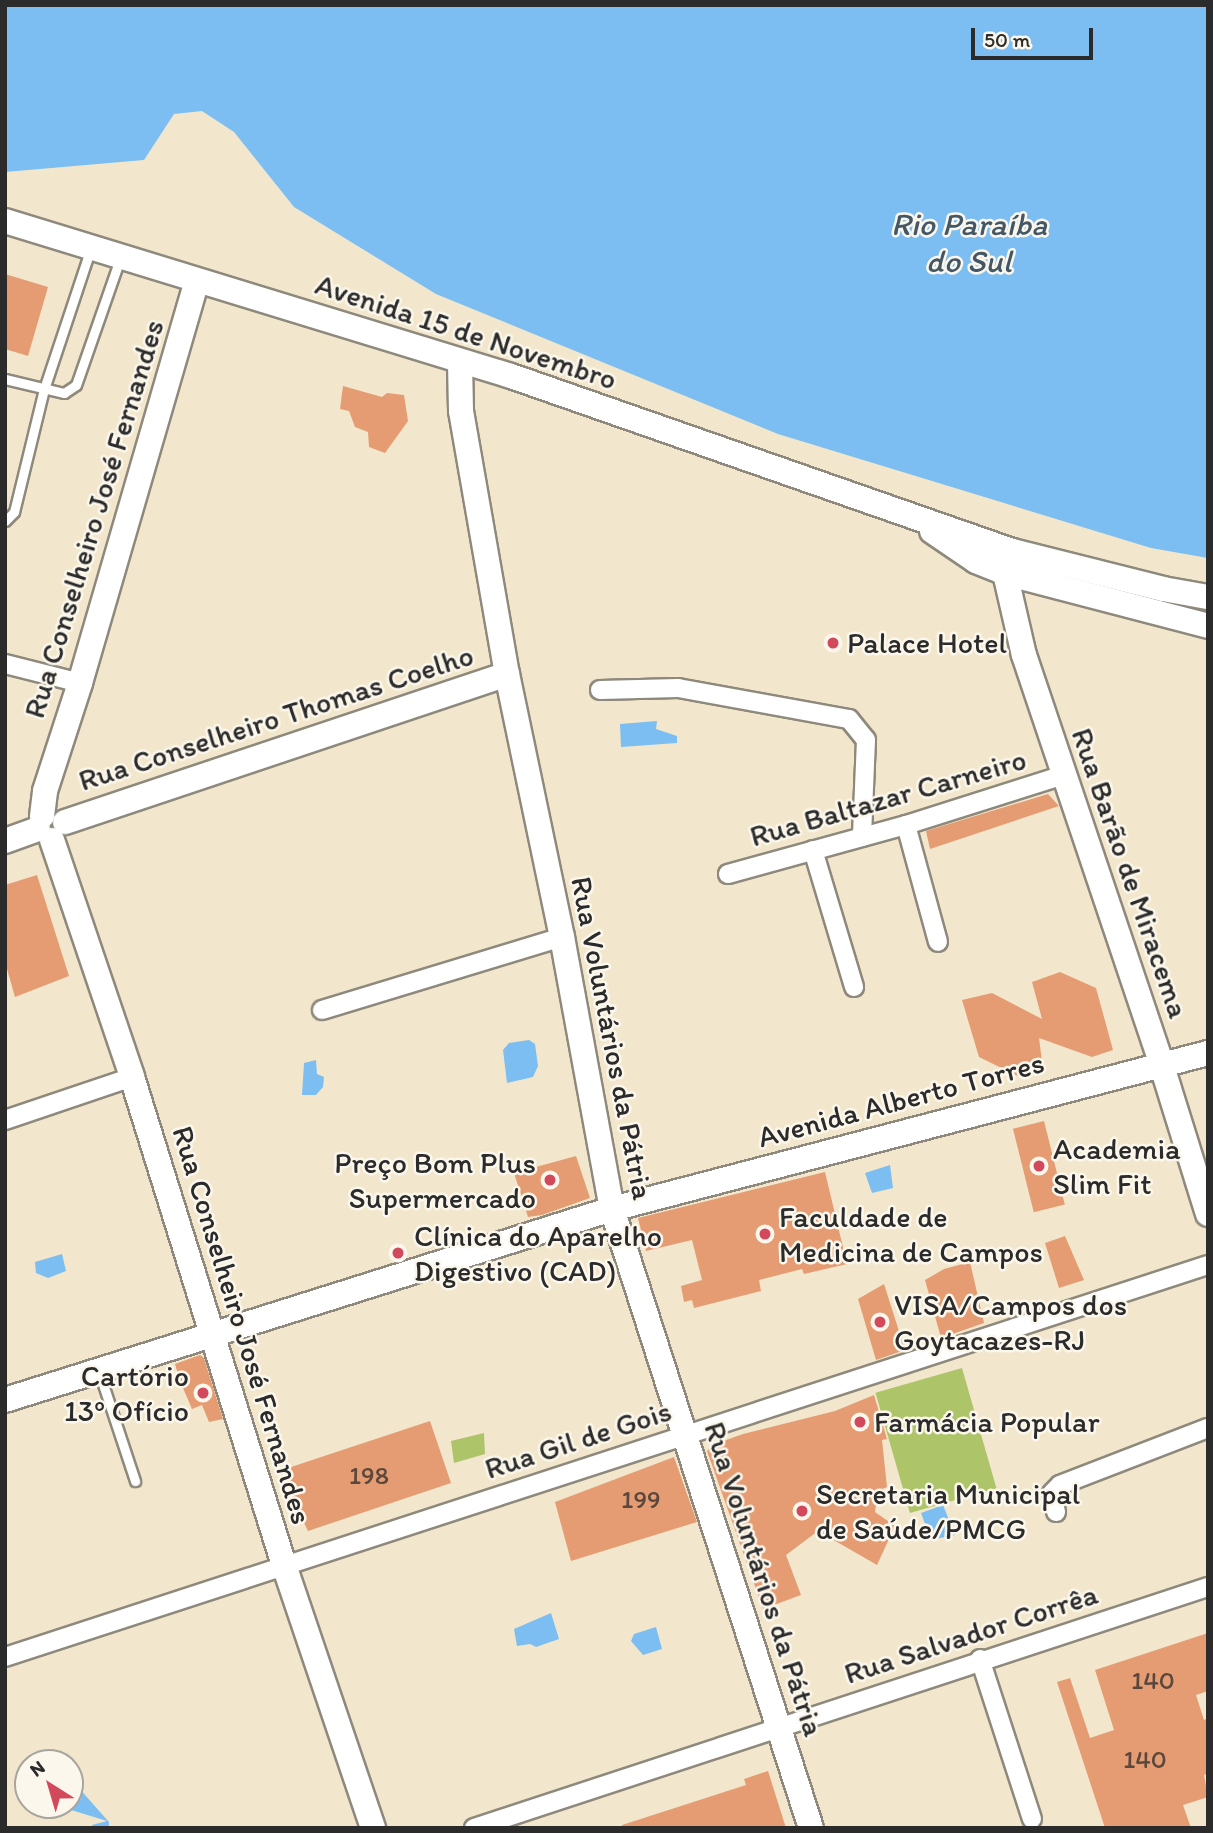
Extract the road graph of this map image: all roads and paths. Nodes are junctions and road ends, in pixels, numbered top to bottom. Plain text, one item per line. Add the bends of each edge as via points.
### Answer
1 (5, 220) edge
2 (92, 247) junction
3 (121, 256) junction
4 (197, 281) junction
5 (460, 363) junction
6 (5, 379) edge
7 (44, 389) junction
8 (5, 521) edge
9 (1008, 562) junction
10 (1208, 597) edge
11 (1208, 626) edge
12 (5, 664) edge
13 (507, 674) junction
14 (80, 683) junction
15 (600, 690) dead end
16 (1064, 775) junction
17 (906, 825) junction
18 (50, 827) junction
19 (862, 837) junction
20 (5, 841) edge
21 (813, 850) junction
22 (728, 874) dead end
23 (562, 937) junction
24 (937, 942) dead end
25 (854, 987) dead end
26 (322, 1010) dead end
27 (1208, 1053) edge
28 (1161, 1063) junction
29 (132, 1077) junction
30 (5, 1119) edge
31 (1201, 1166) edge
32 (611, 1209) junction
33 (1208, 1214) edge
34 (1208, 1265) edge
35 (212, 1334) junction
36 (98, 1371) junction
37 (5, 1400) edge
38 (1208, 1428) edge
39 (684, 1435) junction
40 (135, 1481) dead end
41 (1056, 1512) dead end
42 (284, 1565) junction
43 (1208, 1587) edge
44 (5, 1657) edge
45 (980, 1660) junction
46 (780, 1726) junction
47 (1032, 1819) dead end
48 (373, 1828) edge
49 (474, 1828) edge
50 (811, 1828) edge

1 - 2 main road, Avenida 15 de Novembro
2 - 3 main road, Avenida 15 de Novembro
2 - 7 lane
3 - 4 main road, Avenida 15 de Novembro
3 - 7 lane via 76,385 64,393
4 - 5 main road, Avenida 15 de Novembro
4 - 14 main road, Rua Conselheiro José Fernandes
5 - 9 main road, Avenida 15 de Novembro via 511,376 905,512
5 - 13 main road, Rua Voluntários da Pátria via 461,411
6 - 7 lane
7 - 8 lane via 14,512
9 - 10 main road, Avenida 15 de Novembro
9 - 11 main road, Avenida 15 de Novembro
9 - 16 main road, Rua Barão de Miracema via 1024,655
12 - 14 street
13 - 18 main road, Rua Conselheiro Thomas Coelho
13 - 23 main road, Rua Voluntários da Pátria
14 - 18 main road, Rua Conselheiro José Fernandes via 45,791
15 - 19 street via 678,688 849,719 866,740
16 - 17 street, Rua Baltazar Carneiro
16 - 28 main road, Rua Barão de Miracema
17 - 19 street, Rua Baltazar Carneiro
17 - 24 street
18 - 20 main road, Rua Conselheiro Thomas Coelho
18 - 29 main road, Rua Conselheiro José Fernandes
19 - 21 street, Rua Baltazar Carneiro
21 - 22 street, Rua Baltazar Carneiro
21 - 25 street
23 - 26 street
23 - 32 main road, Rua Voluntários da Pátria
27 - 28 main road, Avenida Alberto Torres
28 - 31 main road, Rua Barão de Miracema
28 - 32 main road, Avenida Alberto Torres
29 - 30 street
29 - 35 main road, Rua Conselheiro José Fernandes
31 - 33 main road, Rua Barão de Miracema
32 - 35 main road, Avenida Alberto Torres
32 - 39 main road, Rua Voluntários da Pátria
34 - 39 street, Rua Gil de Gois
35 - 36 main road, Avenida Alberto Torres
35 - 42 main road, Rua Conselheiro José Fernandes
36 - 37 main road, Avenida Alberto Torres
36 - 40 lane
38 - 41 street via 1060,1485 1052,1493
39 - 42 street, Rua Gil de Gois
39 - 46 main road, Rua Voluntários da Pátria
42 - 44 street, Rua Gil de Gois
42 - 48 main road, Rua Conselheiro José Fernandes
43 - 45 street, Rua Salvador Corrêa
45 - 46 street, Rua Salvador Corrêa
45 - 47 street
46 - 49 street, Rua Salvador Corrêa
46 - 50 main road, Rua Voluntários da Pátria

